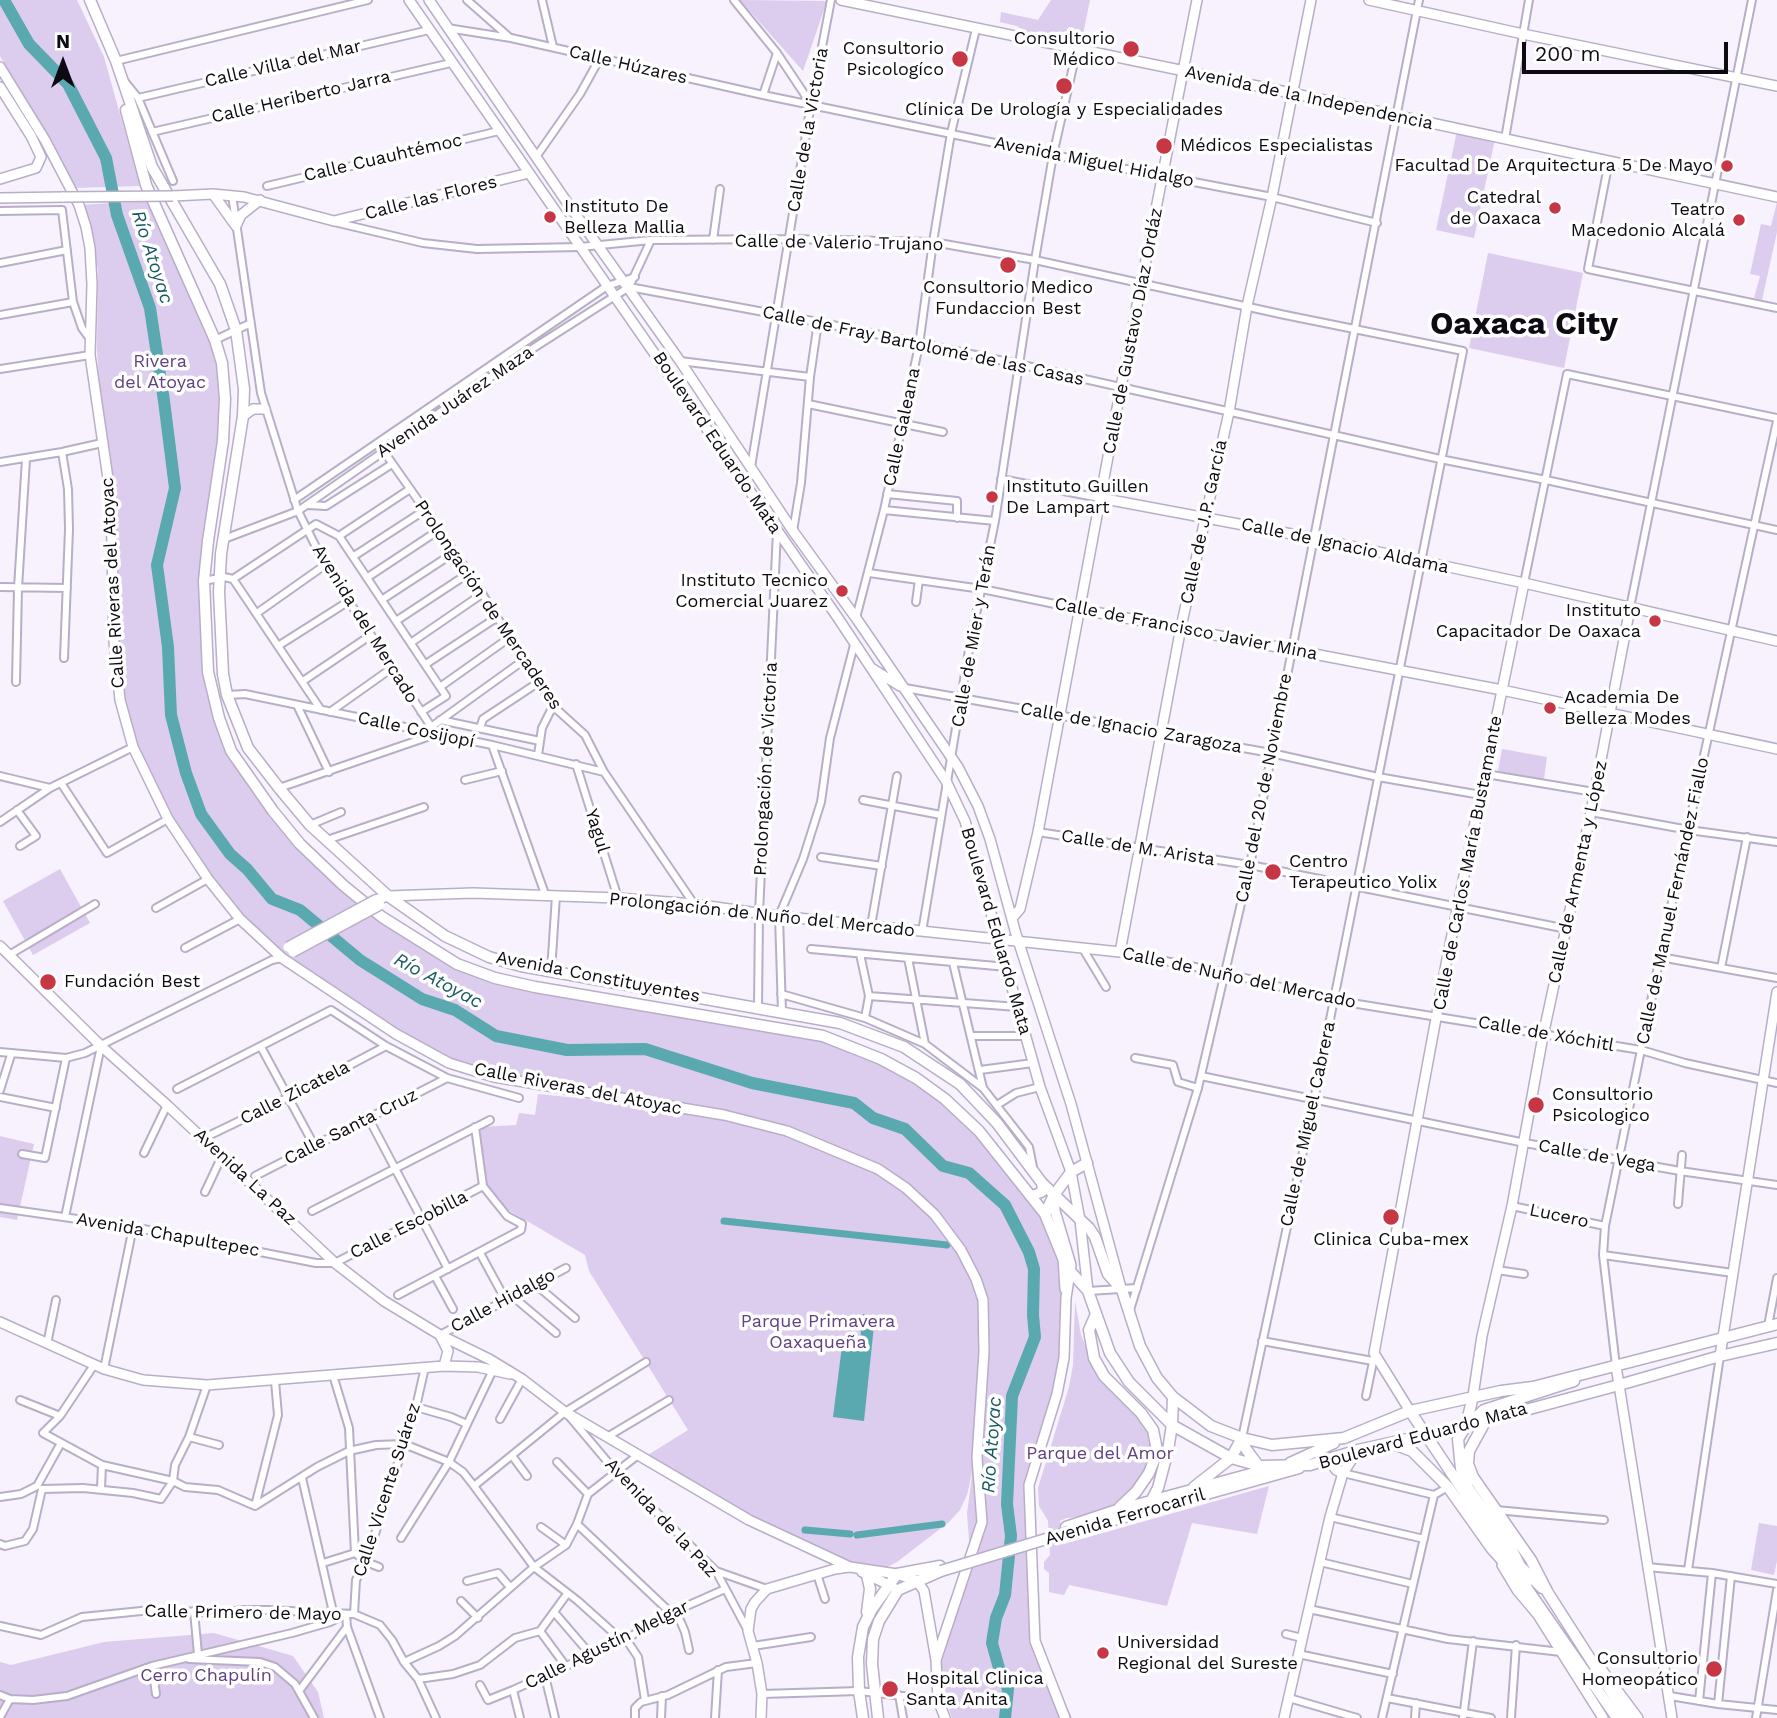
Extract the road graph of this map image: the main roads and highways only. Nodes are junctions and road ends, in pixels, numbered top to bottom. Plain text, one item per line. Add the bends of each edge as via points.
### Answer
1 (90, 0) edge
2 (125, 92) junction
3 (1087, 1163) road end
4 (1054, 1195) junction
5 (1045, 1214) junction
6 (1122, 1290) joint
7 (1088, 1291) joint
8 (1096, 1314) junction
9 (1772, 1325) edge
10 (1777, 1343) edge
11 (1594, 1371) junction
12 (1170, 1394) junction
13 (1473, 1396) junction
14 (1157, 1410) junction
15 (1410, 1411) junction
16 (1486, 1420) junction
17 (1172, 1425) junction
18 (1466, 1426) junction
19 (1426, 1435) junction
20 (1242, 1438) junction
21 (1344, 1438) junction
22 (1391, 1443) junction
23 (1231, 1458) junction
24 (1284, 1465) junction
25 (1310, 1465) junction
26 (1259, 1466) junction
27 (1183, 1493) junction
28 (1151, 1503) junction
29 (1114, 1511) junction
30 (1139, 1513) junction
31 (1068, 1530) junction
32 (940, 1569) junction
33 (1522, 1570) junction
34 (867, 1575) road end
35 (894, 1587) junction
36 (1527, 1587) junction
37 (1548, 1593) junction
38 (1538, 1615) road end
39 (863, 1627) junction
40 (863, 1718) edge
41 (878, 1718) edge
42 (1617, 1718) edge
43 (1628, 1718) edge

1 - 2 main road
2 - 4 main road, Avenida Constituyentes via 152,167 220,284 236,330 243,416 223,539 223,674 248,748 310,825 393,897 446,936 489,957 840,1023 904,1046 960,1084
2 - 5 main road, Avenida Constituyentes via 146,185 222,363 223,441 204,581 208,672 231,751 286,827 382,917 457,964 535,987 823,1036 881,1059 916,1078 979,1131
3 - 4 main road via 1071,1172
4 - 5 main road
4 - 6 main road, Avenida Constituyentes via 1095,1237 1105,1268
5 - 7 main road, Avenida Constituyentes via 1063,1258
6 - 12 main road, Boulevard Eduardo Mata via 1140,1346
7 - 8 main road, Boulevard Eduardo Mata
8 - 14 main road, Boulevard Eduardo Mata via 1120,1369
8 - 29 main road via 1089,1330 1094,1358 1104,1376 1141,1413 1153,1430 1156,1445 1149,1473
9 - 11 main road, Boulevard Eduardo Mata
10 - 16 main road, Boulevard Eduardo Mata
11 - 13 main road, Boulevard Eduardo Mata
11 - 18 main road via 1562,1387 1484,1410
12 - 14 main road
12 - 17 main road
12 - 20 main road, Boulevard Eduardo Mata via 1211,1426
13 - 15 main road, Boulevard Eduardo Mata
13 - 18 main road
14 - 17 main road, Boulevard Eduardo Mata
15 - 19 main road
15 - 21 main road, Boulevard Eduardo Mata
16 - 18 main road, Boulevard Eduardo Mata
16 - 37 main road via 1469,1451 1468,1464
17 - 23 main road, Boulevard Eduardo Mata
17 - 28 main road via 1163,1472
18 - 19 main road, Boulevard Eduardo Mata
18 - 33 main road via 1458,1439 1468,1488
19 - 22 main road, Boulevard Eduardo Mata
19 - 33 main road via 1500,1546
20 - 21 main road, Boulevard Eduardo Mata via 1272,1445
20 - 23 main road
20 - 26 main road
21 - 24 main road, Avenida Ferrocarril
22 - 25 main road, Boulevard Eduardo Mata
22 - 36 main road via 1412,1451 1448,1487 1492,1549
23 - 26 main road, Boulevard Eduardo Mata
23 - 27 main road
24 - 25 main road, Boulevard Eduardo Mata
24 - 26 main road, Boulevard Eduardo Mata
24 - 27 main road, Avenida Ferrocarril
25 - 30 main road, Avenida Ferrocarril
27 - 28 main road, Avenida Ferrocarril
28 - 29 main road, Avenida Ferrocarril
28 - 30 main road
29 - 31 main road, Avenida Ferrocarril
30 - 31 main road, Avenida Ferrocarril
31 - 32 main road, Avenida Ferrocarril, bridge
32 - 35 main road
32 - 35 main road via 897,1574
33 - 36 main road
33 - 37 main road
34 - 39 main road via 870,1589
35 - 39 main road via 872,1609
35 - 41 main road via 873,1639
36 - 38 main road
36 - 42 main road
37 - 43 main road
39 - 40 main road via 858,1657

